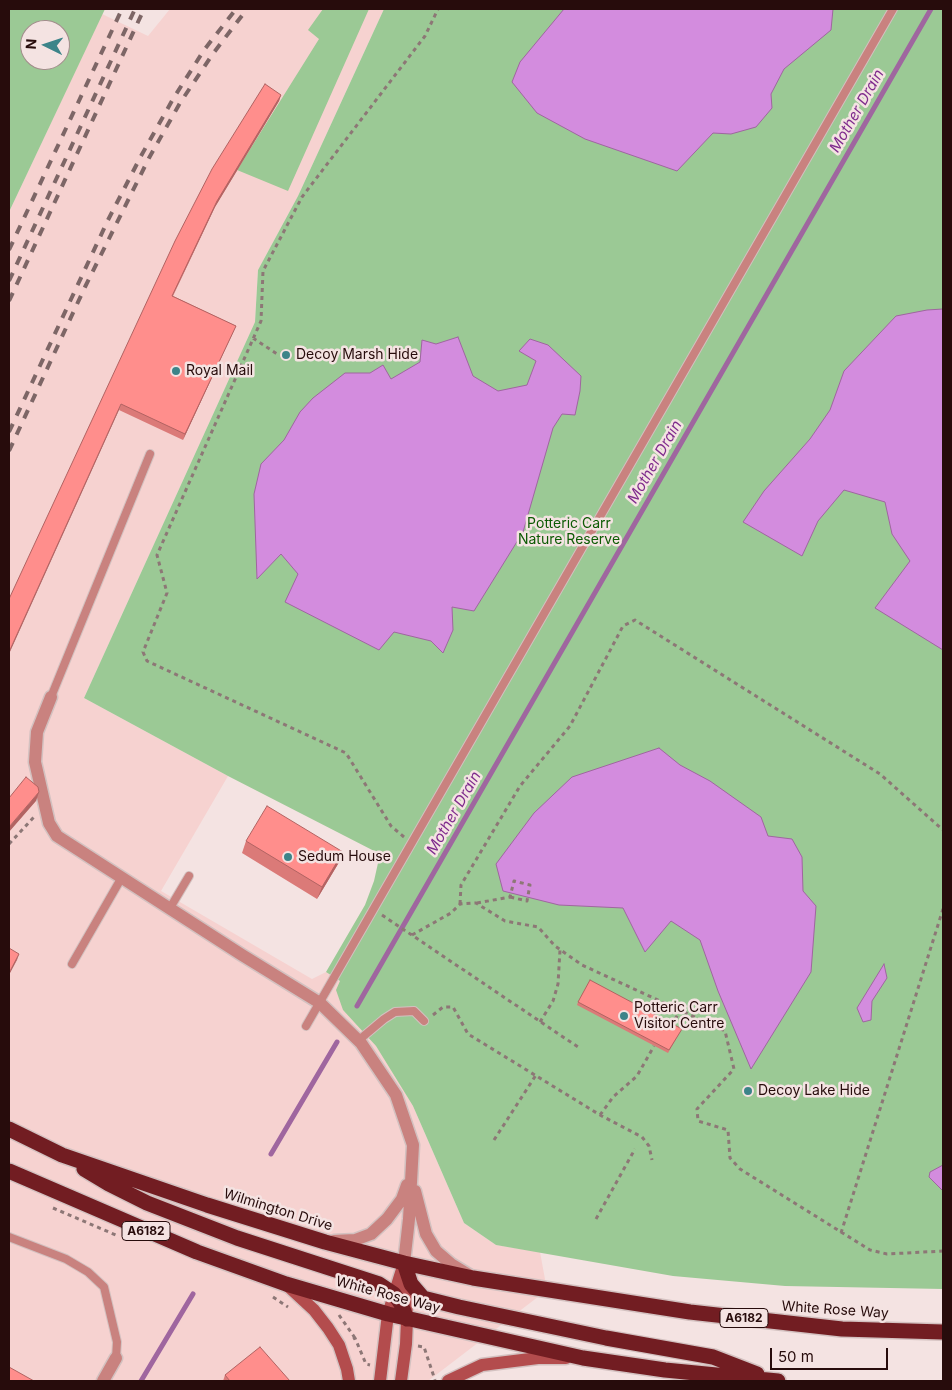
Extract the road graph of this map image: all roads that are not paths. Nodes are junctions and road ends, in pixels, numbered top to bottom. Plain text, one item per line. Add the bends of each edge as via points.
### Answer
1 (893, 9) edge
2 (150, 454) dead end
3 (51, 697) joint
4 (189, 876) dead end
5 (122, 877) junction
6 (170, 908) junction
7 (72, 964) dead end
8 (320, 1003) junction
9 (424, 1021) road end
10 (306, 1026) dead end
11 (359, 1040) junction
12 (9, 1129) edge
13 (62, 1154) junction
14 (9, 1171) edge
15 (412, 1174) junction
16 (9, 1237) edge
17 (325, 1242) junction
18 (404, 1263) junction
19 (473, 1278) junction
20 (286, 1284) junction
21 (547, 1290) joint
22 (394, 1294) junction
23 (388, 1314) junction
24 (406, 1319) junction
25 (943, 1332) edge
26 (116, 1358) joint
27 (583, 1358) junction
28 (103, 1381) edge
29 (349, 1381) edge
30 (380, 1381) edge
31 (401, 1381) edge
32 (448, 1381) edge
33 (776, 1381) edge

1 - 8 lane
2 - 3 lane
3 - 5 street via 37,732 35,762 49,823 58,836
4 - 6 lane
5 - 6 street
5 - 7 lane
6 - 8 street
8 - 10 lane
8 - 11 street
9 - 11 lane via 414,1011 396,1012
11 - 15 street via 396,1095 413,1145
12 - 13 highway, Wilmington Drive / A6182
13 - 17 highway, Wilmington Drive / A6182
13 - 22 highway via 109,1184 147,1203 237,1238 379,1284
14 - 20 highway, White Rose Way / A6182 via 197,1252
15 - 17 street via 402,1199 371,1234 355,1240
15 - 18 street
15 - 19 street via 426,1234 436,1251
16 - 26 lane via 66,1259 88,1272 104,1287 117,1342
17 - 18 highway, Wilmington Drive / A6182
18 - 19 highway, Wilmington Drive / A6182
18 - 22 street
18 - 24 street
18 - 33 highway via 410,1284 423,1298 713,1357
19 - 21 highway, Wilmington Drive / A6182
20 - 23 highway, White Rose Way / A6182
20 - 29 street via 328,1328 339,1345
21 - 25 highway, White Rose Way / A6182 via 690,1312 842,1328
22 - 23 street
22 - 24 highway
23 - 24 highway, White Rose Way / A6182
23 - 30 street
24 - 27 highway, White Rose Way / A6182
24 - 31 street
26 - 28 street
27 - 32 street via 538,1358 482,1366
27 - 33 highway, White Rose Way / A6182

